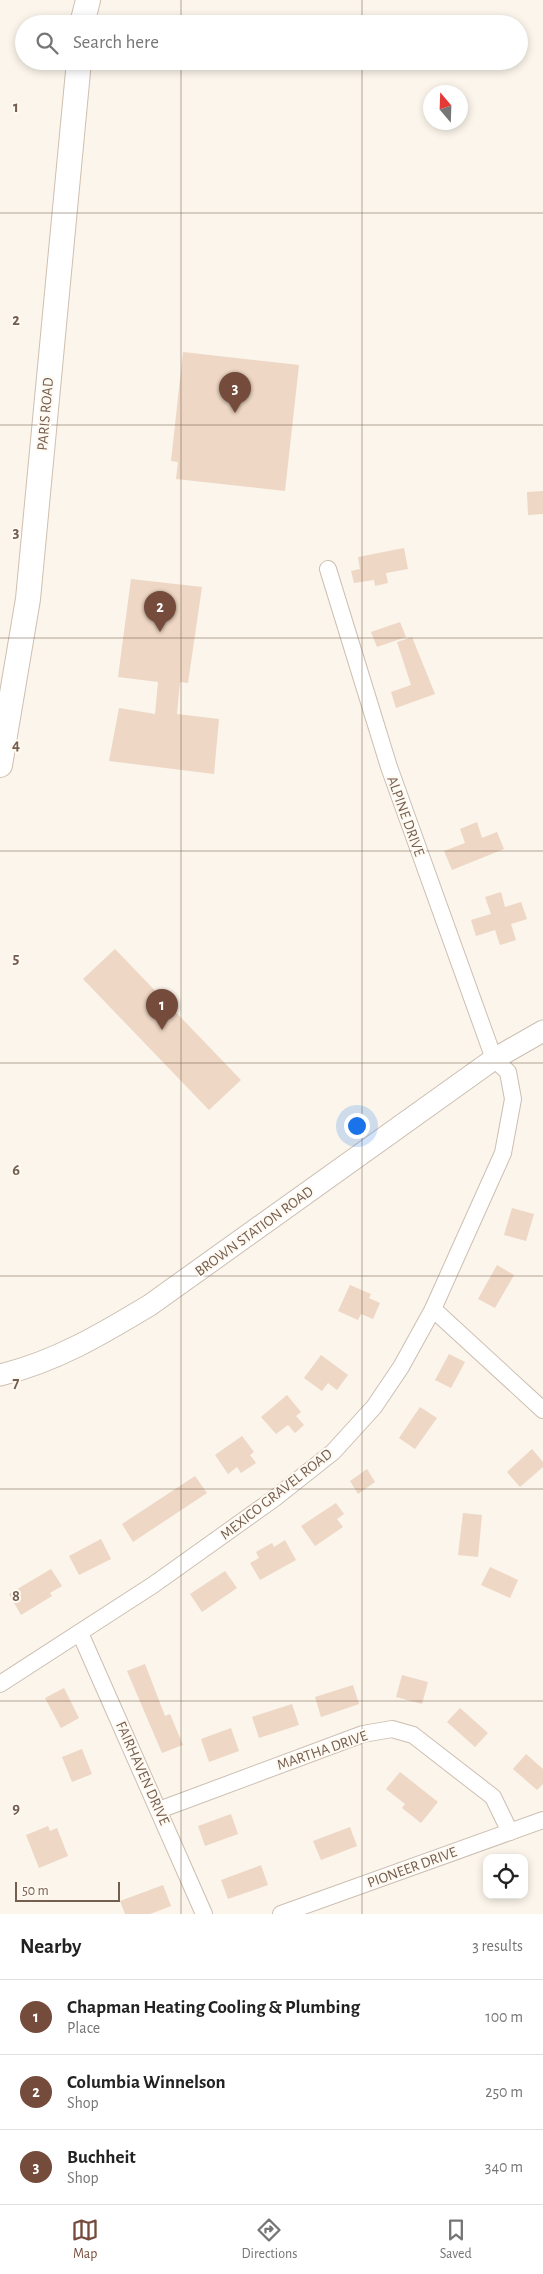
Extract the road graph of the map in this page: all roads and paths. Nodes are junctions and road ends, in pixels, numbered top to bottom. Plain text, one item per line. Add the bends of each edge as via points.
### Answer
1 (77, 70) edge
2 (328, 569) dead end
3 (0, 765) edge
4 (543, 1031) edge
5 (494, 1059) junction
6 (433, 1309) junction
7 (0, 1375) edge
8 (543, 1410) edge
9 (80, 1633) junction
10 (0, 1684) edge
11 (159, 1810) junction
12 (543, 1820) edge
13 (510, 1832) junction
14 (204, 1914) edge
15 (281, 1914) edge

1 - 3 main road, PARIS ROAD via 28,598
2 - 5 street, ALPINE DRIVE via 389,768
4 - 5 street
5 - 6 street, MEXICO GRAVEL ROAD via 508,1072 514,1099 503,1153
5 - 7 street, BROWN STATION ROAD via 150,1305 91,1340 32,1367
6 - 8 street
6 - 9 street, MEXICO GRAVEL ROAD via 401,1367 374,1406 333,1452 251,1516
9 - 10 street, MEXICO GRAVEL ROAD
9 - 11 street, FAIRHAVEN DRIVE
11 - 13 street, MARTHA DRIVE via 363,1734 392,1729 413,1735 493,1797
11 - 14 street, FAIRHAVEN DRIVE
12 - 13 street, PIONEER DRIVE
13 - 15 street, PIONEER DRIVE

